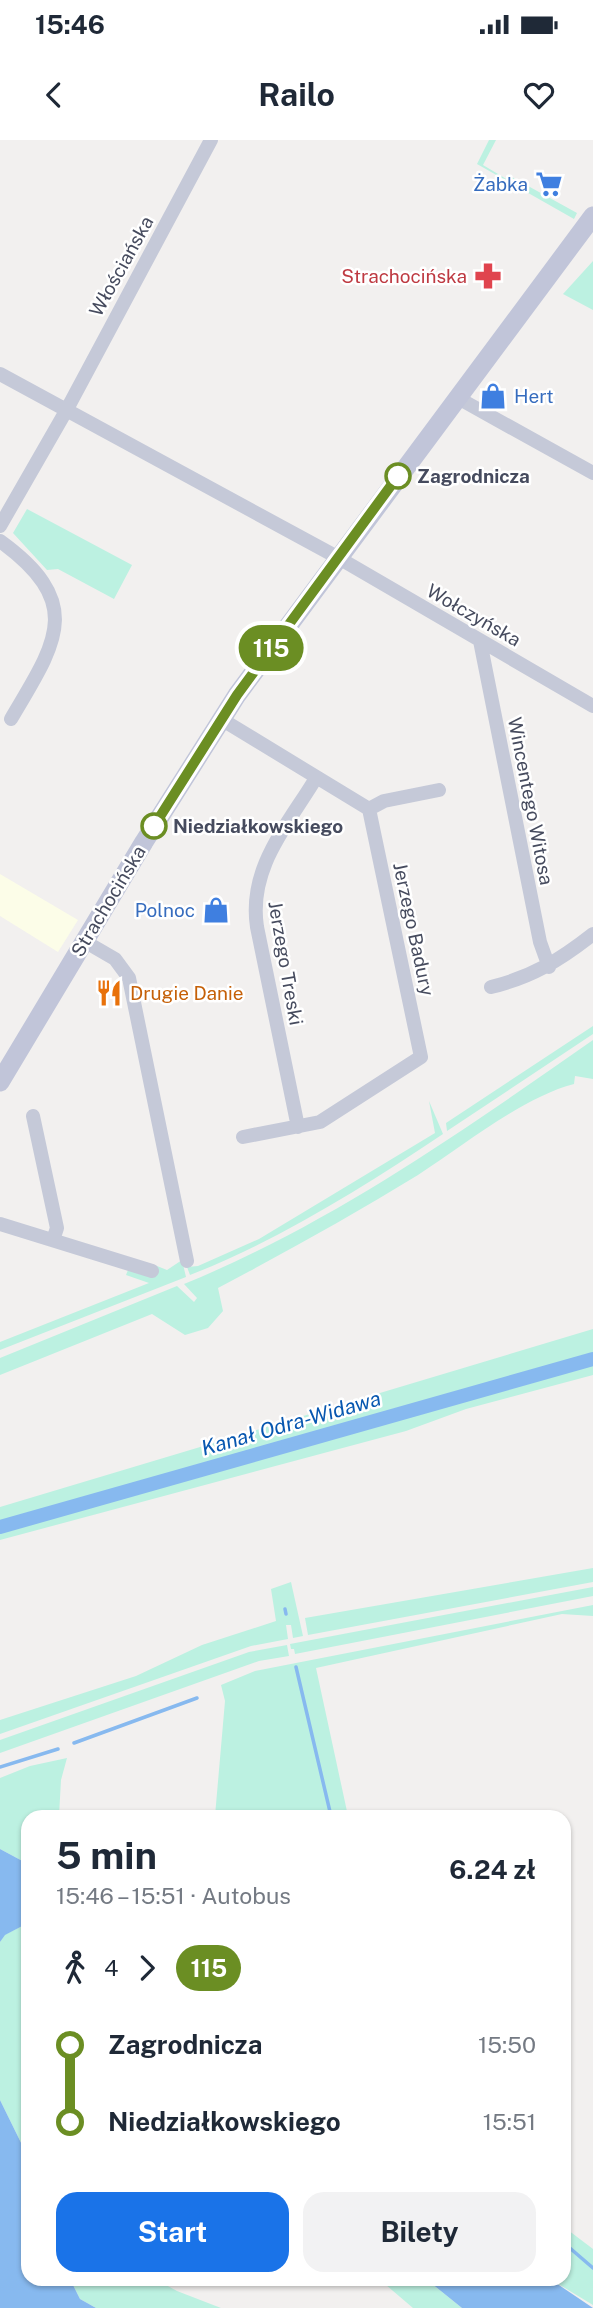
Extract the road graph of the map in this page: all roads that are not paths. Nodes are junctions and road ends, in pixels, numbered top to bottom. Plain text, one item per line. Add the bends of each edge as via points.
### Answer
1 (211, 140) edge
2 (593, 216) edge
3 (0, 374) edge
4 (458, 398) junction
5 (66, 411) junction
6 (593, 473) edge
7 (0, 526) edge
8 (0, 541) edge
9 (337, 557) junction
10 (480, 641) junction
11 (593, 706) edge
12 (11, 719) dead end
13 (221, 719) junction
14 (316, 778) junction
15 (439, 790) dead end
16 (369, 809) junction
17 (593, 934) edge
18 (84, 941) junction
19 (549, 967) junction
20 (491, 986) dead end
21 (0, 1082) edge
22 (33, 1116) dead end
23 (298, 1127) junction
24 (243, 1137) dead end
25 (0, 1224) edge
26 (53, 1240) junction
27 (187, 1261) dead end
28 (152, 1271) dead end

1 - 5 street, Włościańska
2 - 4 main road, Strachocińska
3 - 5 street
4 - 6 street
4 - 9 main road, Strachocińska
5 - 7 street, Włościańska
5 - 9 street
8 - 12 street via 43,583 56,618 48,656
9 - 10 street, Wołczyńska
9 - 13 main road, Strachocińska
10 - 11 street, Wołczyńska
10 - 19 street, Wincentego Witosa via 540,942
13 - 14 street
13 - 18 main road, Strachocińska
14 - 16 street
14 - 23 street, Jerzego Treski via 262,869 255,895 257,927
15 - 16 street via 384,801
16 - 23 street, Jerzego Badury via 421,1057 320,1122
17 - 19 street
18 - 21 main road, Strachocińska
18 - 27 street via 115,959 129,978
19 - 20 street via 522,980
22 - 26 street via 57,1228
23 - 24 street
25 - 26 street
26 - 28 street

